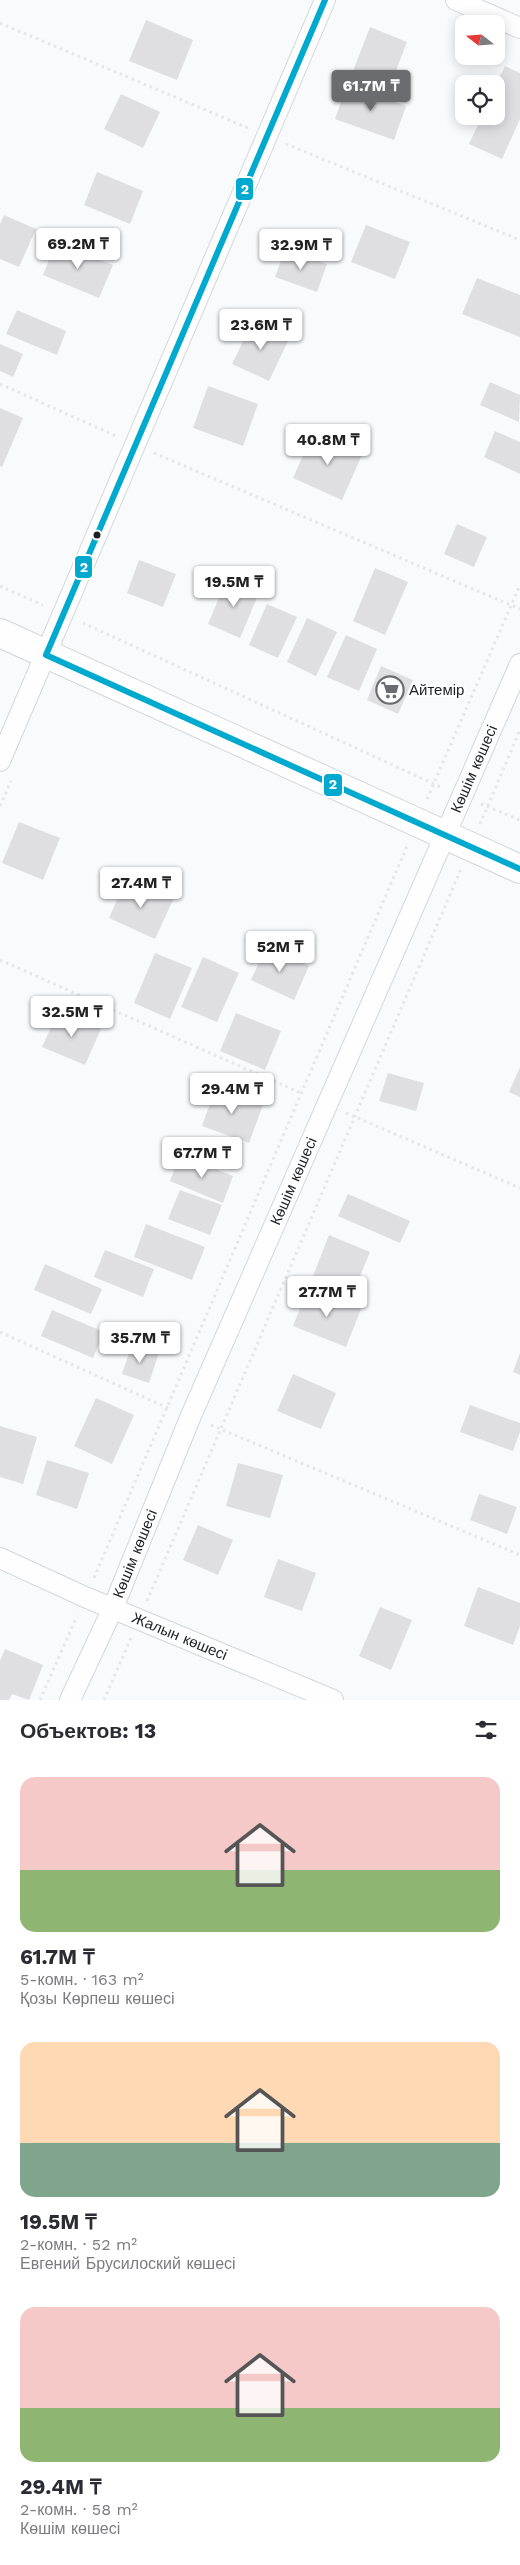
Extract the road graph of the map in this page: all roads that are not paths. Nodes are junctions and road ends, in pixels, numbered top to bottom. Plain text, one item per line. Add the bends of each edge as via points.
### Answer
1 (325, 0) edge
2 (456, 0) edge
3 (520, 28) edge
4 (0, 633) edge
5 (46, 654) junction
6 (520, 664) edge
7 (0, 761) edge
8 (459, 841) junction
9 (520, 869) edge
10 (0, 1558) edge
11 (113, 1608) junction
12 (70, 1700) edge
13 (333, 1700) edge

1 - 5 street
2 - 3 street
4 - 5 main road
5 - 7 street
5 - 8 main road
6 - 8 street, Көшім көшесі via 464,797
8 - 9 main road
8 - 11 street, Көшім көшесі via 327,1105 190,1418
10 - 11 street, Жалын көшесі
11 - 12 street, Көшім көшесі
11 - 13 street, Жалын көшесі

